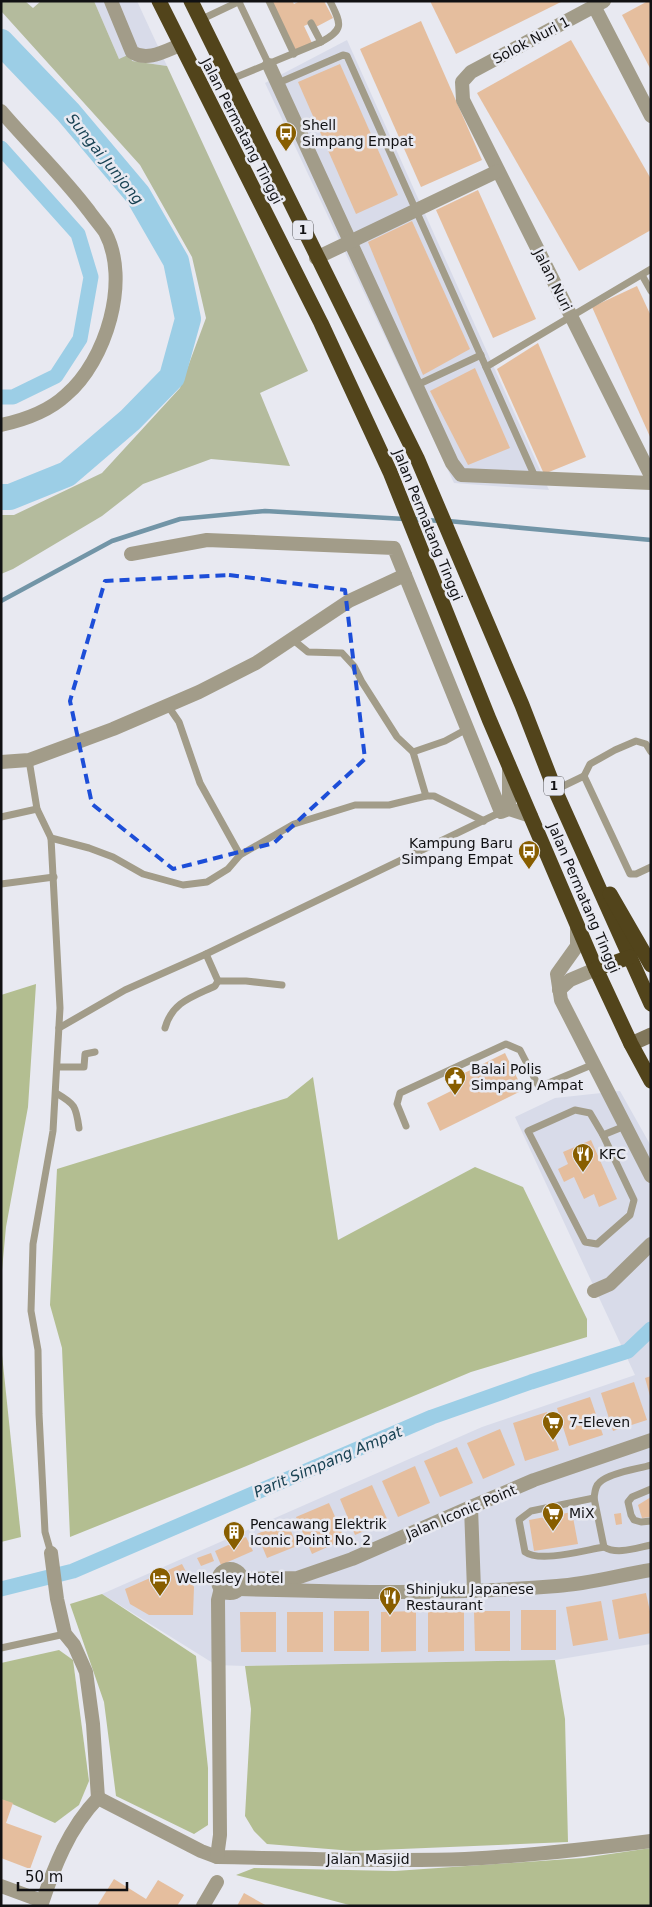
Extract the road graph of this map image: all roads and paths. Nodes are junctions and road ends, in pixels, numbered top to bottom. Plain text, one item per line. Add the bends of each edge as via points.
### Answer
1 (111, 1) edge
2 (159, 1) edge
3 (190, 1) edge
4 (240, 1) edge
5 (269, 1) edge
6 (330, 1) edge
7 (599, 4) edge
8 (199, 20) junction
9 (311, 23) dead end
10 (320, 42) junction
11 (180, 45) junction
12 (294, 54) junction
13 (269, 65) junction
14 (229, 80) junction
15 (462, 82) joint
16 (278, 84) junction
17 (1, 111) edge
18 (651, 116) edge
19 (498, 171) junction
20 (416, 211) junction
21 (351, 242) junction
22 (316, 258) junction
23 (651, 270) edge
24 (642, 275) junction
25 (651, 291) edge
26 (571, 316) junction
27 (481, 354) junction
28 (486, 367) junction
29 (417, 385) junction
30 (1, 425) edge
31 (651, 476) edge
32 (536, 479) junction
33 (651, 483) edge
34 (130, 554) dead end
35 (405, 575) junction
36 (291, 639) junction
37 (168, 706) junction
38 (467, 728) junction
39 (413, 752) junction
40 (651, 752) edge
41 (28, 760) junction
42 (1, 762) edge
43 (509, 764) junction
44 (584, 776) junction
45 (555, 790) junction
46 (426, 796) junction
47 (37, 809) junction
48 (505, 811) junction
49 (531, 816) junction
50 (1, 817) edge
51 (484, 821) junction
52 (51, 838) junction
53 (240, 855) junction
54 (590, 864) junction
55 (651, 867) edge
56 (54, 877) junction
57 (1, 884) edge
58 (577, 922) junction
59 (206, 954) junction
60 (630, 957) junction
61 (651, 964) edge
62 (596, 969) junction
63 (218, 981) junction
64 (282, 985) dead end
65 (559, 990) junction
66 (651, 1004) edge
67 (59, 1028) junction
68 (165, 1028) dead end
69 (651, 1035) edge
70 (631, 1044) junction
71 (95, 1052) dead end
72 (594, 1064) junction
73 (58, 1067) junction
74 (649, 1074) edge
75 (56, 1093) junction
76 (406, 1126) dead end
77 (625, 1126) junction
78 (79, 1128) dead end
79 (603, 1135) junction
80 (651, 1176) edge
81 (651, 1244) edge
82 (594, 1291) dead end
83 (651, 1440) edge
84 (651, 1465) edge
85 (651, 1489) edge
86 (594, 1498) junction
87 (471, 1506) junction
88 (651, 1521) edge
89 (651, 1545) edge
90 (604, 1548) junction
91 (51, 1557) joint
92 (651, 1570) edge
93 (240, 1584) junction
94 (220, 1588) junction
95 (474, 1590) junction
96 (65, 1634) junction
97 (1, 1648) edge
98 (98, 1798) junction
99 (651, 1841) edge
100 (217, 1857) junction
101 (217, 1882) dead end
102 (1, 1886) edge
103 (42, 1904) edge
104 (203, 1906) edge

1 - 11 street via 132,52 139,57
2 - 11 highway, Jalan Permatang Tinggi / 1
3 - 8 highway, Jalan Permatang Tinggi / 1
4 - 8 lane
4 - 13 lane
5 - 12 lane
6 - 10 lane via 340,22 339,27 332,36
7 - 15 street, Solok Nuri 1 via 471,72
7 - 18 street
8 - 14 highway, Jalan Permatang Tinggi / 1
9 - 10 lane
10 - 12 lane
11 - 43 highway, Jalan Permatang Tinggi / 1 via 321,323 390,472
12 - 13 lane
13 - 14 lane
13 - 16 street
14 - 22 highway, Jalan Permatang Tinggi / 1
15 - 19 street, Jalan Nuri via 463,100
16 - 20 lane via 347,56
16 - 21 street
17 - 30 street via 79,197 104,232 113,250 116,288 108,330 88,369 66,395 34,414
19 - 20 street
19 - 26 street, Jalan Nuri
20 - 21 street
20 - 27 lane
21 - 22 street
21 - 29 street
22 - 45 highway, Jalan Permatang Tinggi / 1 via 417,458
23 - 24 lane
24 - 25 lane
24 - 26 lane
26 - 28 lane
26 - 31 street, Jalan Nuri
27 - 28 lane
27 - 29 lane
28 - 32 lane
29 - 32 street via 452,463 461,475
32 - 33 street
34 - 35 street via 207,540 394,548
35 - 36 street via 349,601
35 - 38 street
36 - 37 street via 256,662
36 - 39 lane via 308,652 342,653 354,666 397,737
37 - 41 street
37 - 53 lane via 178,722 200,783
38 - 39 lane via 446,741
38 - 48 street
39 - 46 lane
40 - 44 lane via 646,744 636,741 590,764
41 - 42 street
41 - 47 lane
43 - 48 street
43 - 49 highway, Jalan Permatang Tinggi / 1
44 - 45 lane
44 - 55 lane via 630,874
45 - 54 highway, Jalan Permatang Tinggi / 1
46 - 51 lane via 434,796
46 - 53 lane via 389,805 355,805 294,824
47 - 50 lane
47 - 52 lane
48 - 49 street
48 - 51 lane
49 - 58 highway, Jalan Permatang Tinggi / 1
51 - 59 lane
52 - 53 lane via 89,848 143,874 184,885 207,882
52 - 56 lane
54 - 60 highway, Jalan Permatang Tinggi / 1
54 - 61 highway via 619,906
56 - 57 lane
56 - 67 lane
58 - 62 highway, Jalan Permatang Tinggi / 1
58 - 65 street via 577,946 557,974
59 - 63 lane
59 - 67 lane via 125,990
60 - 62 highway
60 - 66 highway, Jalan Permatang Tinggi / 1
62 - 65 street via 570,980
62 - 70 highway, Jalan Permatang Tinggi / 1
63 - 64 lane
63 - 68 lane via 215,986 184,1000 168,1016
65 - 72 street
67 - 73 lane
69 - 70 main road
70 - 74 highway, Jalan Permatang Tinggi / 1
71 - 73 lane via 85,1054 84,1067
72 - 76 lane via 538,1087 520,1050 506,1044 400,1093 397,1104
72 - 77 street
73 - 75 lane
75 - 78 lane via 72,1102
75 - 91 lane via 53,1131 33,1244 30,1311 38,1350 45,1532
77 - 79 lane
77 - 80 street
79 - 79 lane via 634,1200 630,1215 597,1244 585,1242 528,1131 575,1110 590,1113
81 - 82 street via 610,1284
83 - 87 street, Jalan Iconic Point via 534,1480
84 - 86 lane via 606,1478 599,1483
85 - 88 lane via 628,1502 634,1520
86 - 90 lane
86 - 90 lane via 525,1514 519,1520 525,1552 541,1557
87 - 93 street, Jalan Iconic Point via 352,1559 297,1578
87 - 95 street
89 - 90 lane via 618,1551
91 - 96 street
92 - 95 street via 559,1586
93 - 94 street via 235,1591 227,1592
93 - 94 street via 241,1575 235,1570 224,1570 218,1576
93 - 95 street via 362,1593
94 - 100 street via 220,1835
96 - 97 lane
96 - 98 street via 74,1645 86,1672
98 - 100 street, Jalan Masjid
98 - 103 street via 75,1826
99 - 100 street, Jalan Masjid via 465,1859
101 - 104 street
102 - 103 street

